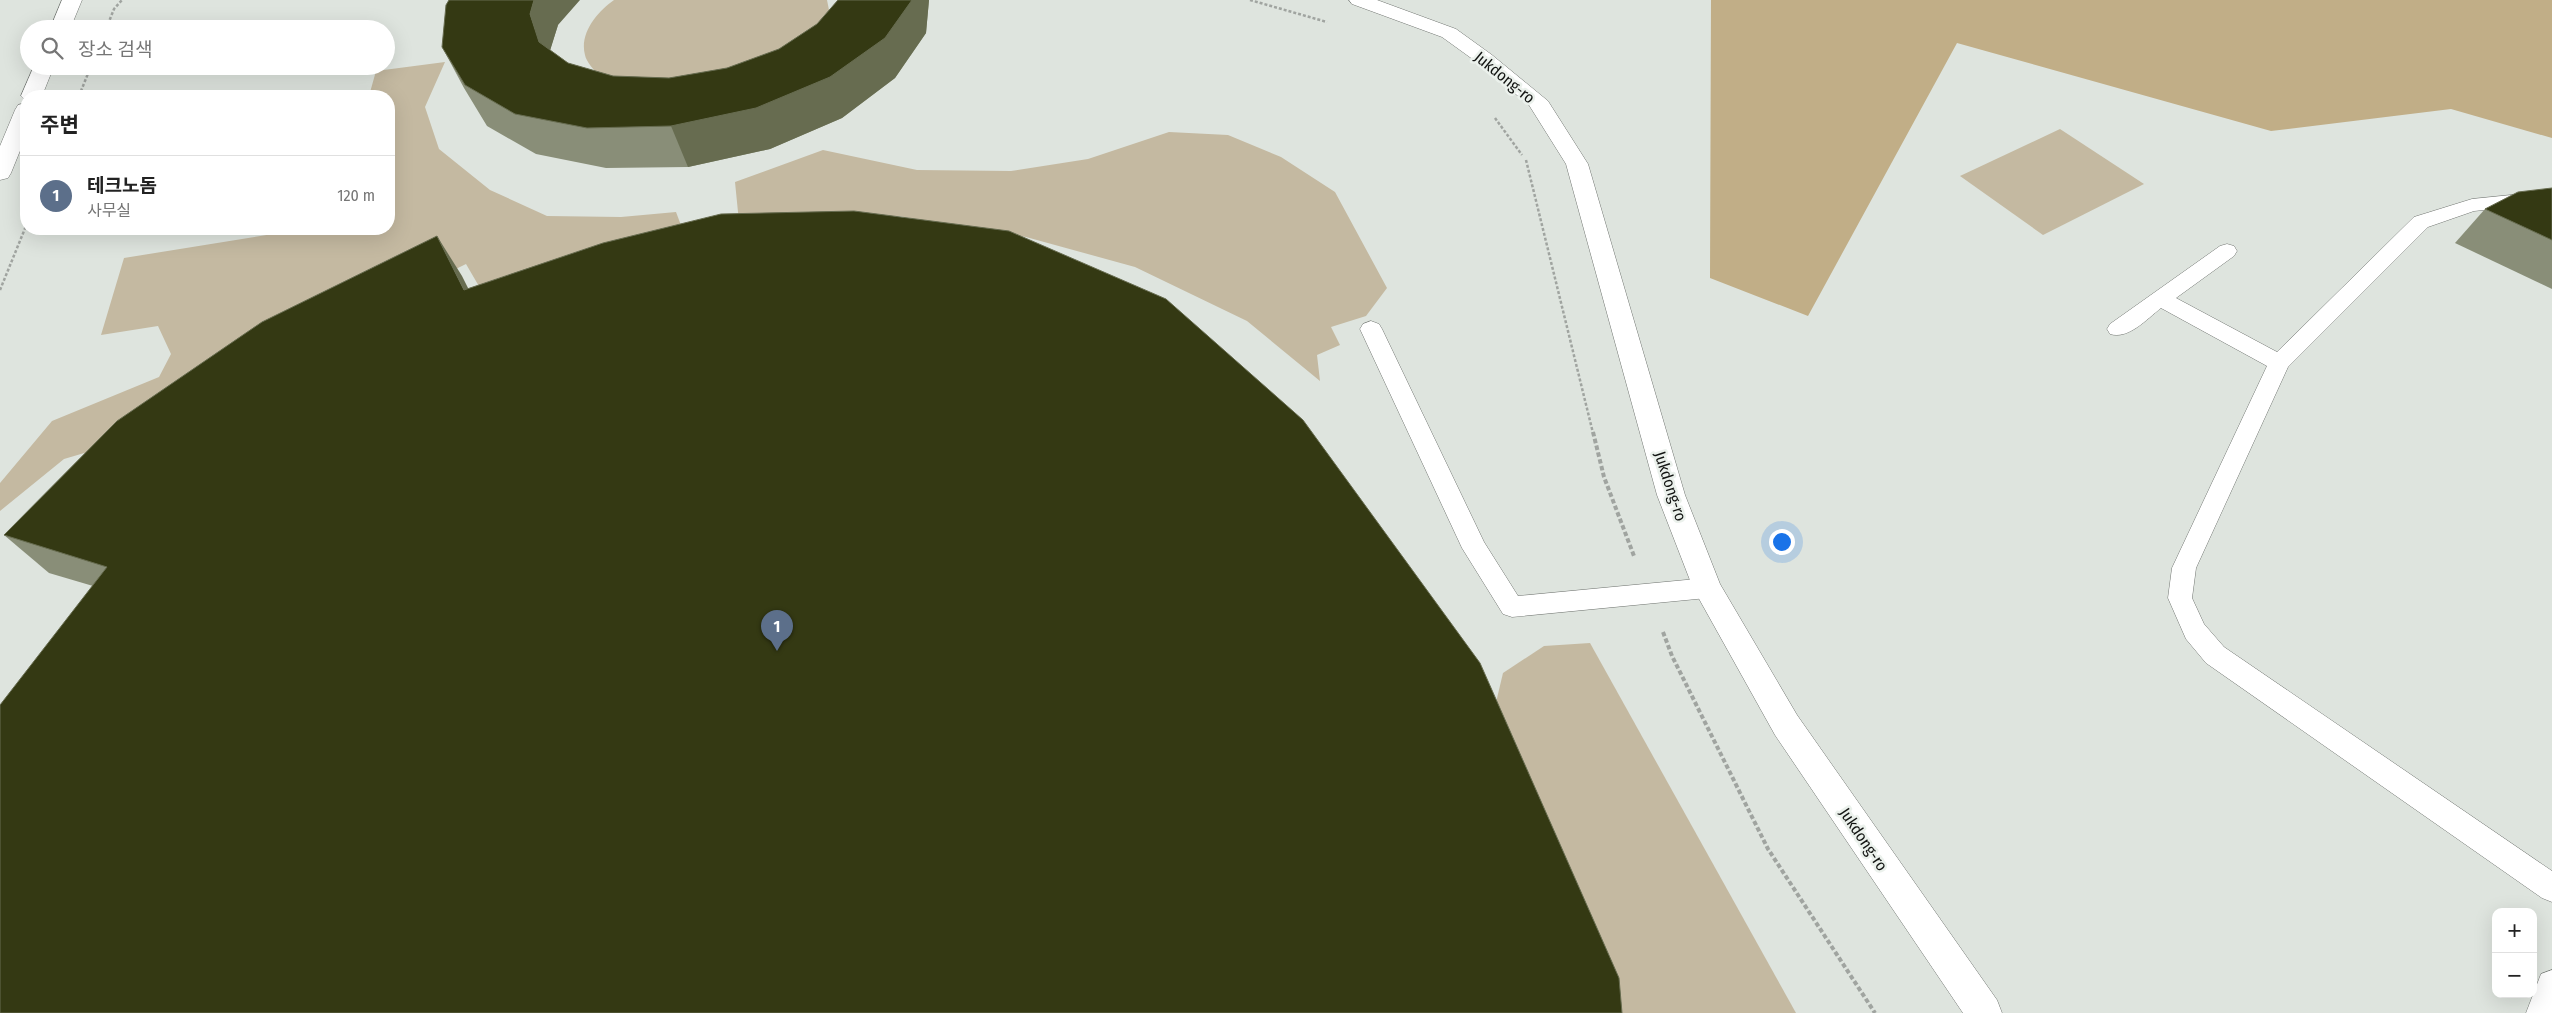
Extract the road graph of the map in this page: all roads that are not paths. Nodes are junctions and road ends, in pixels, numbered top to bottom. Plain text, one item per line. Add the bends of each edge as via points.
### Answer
1 (72, 0) edge
2 (1359, 0) edge
3 (64, 20) edge
4 (40, 75) edge
5 (34, 90) edge
6 (20, 124) edge
7 (0, 172) edge
8 (2552, 199) edge
9 (2227, 252) dead end
10 (2161, 299) junction
11 (1371, 329) dead end
12 (2118, 329) dead end
13 (2279, 363) junction
14 (1708, 588) junction
15 (2552, 888) edge
16 (2552, 985) edge
17 (1984, 1013) edge
18 (2541, 1013) edge

1 - 3 street
2 - 14 street, Jukdong-ro via 1449,33 1485,59 1537,101 1577,164 1672,495
4 - 5 street
6 - 7 street
8 - 13 lane via 2472,205 2421,222
9 - 10 lane
10 - 12 lane
10 - 13 lane
11 - 14 lane via 1474,548 1512,606
13 - 15 lane via 2184,568 2180,598 2195,631 2215,655
14 - 17 street, Jukdong-ro via 1786,725
16 - 18 lane

